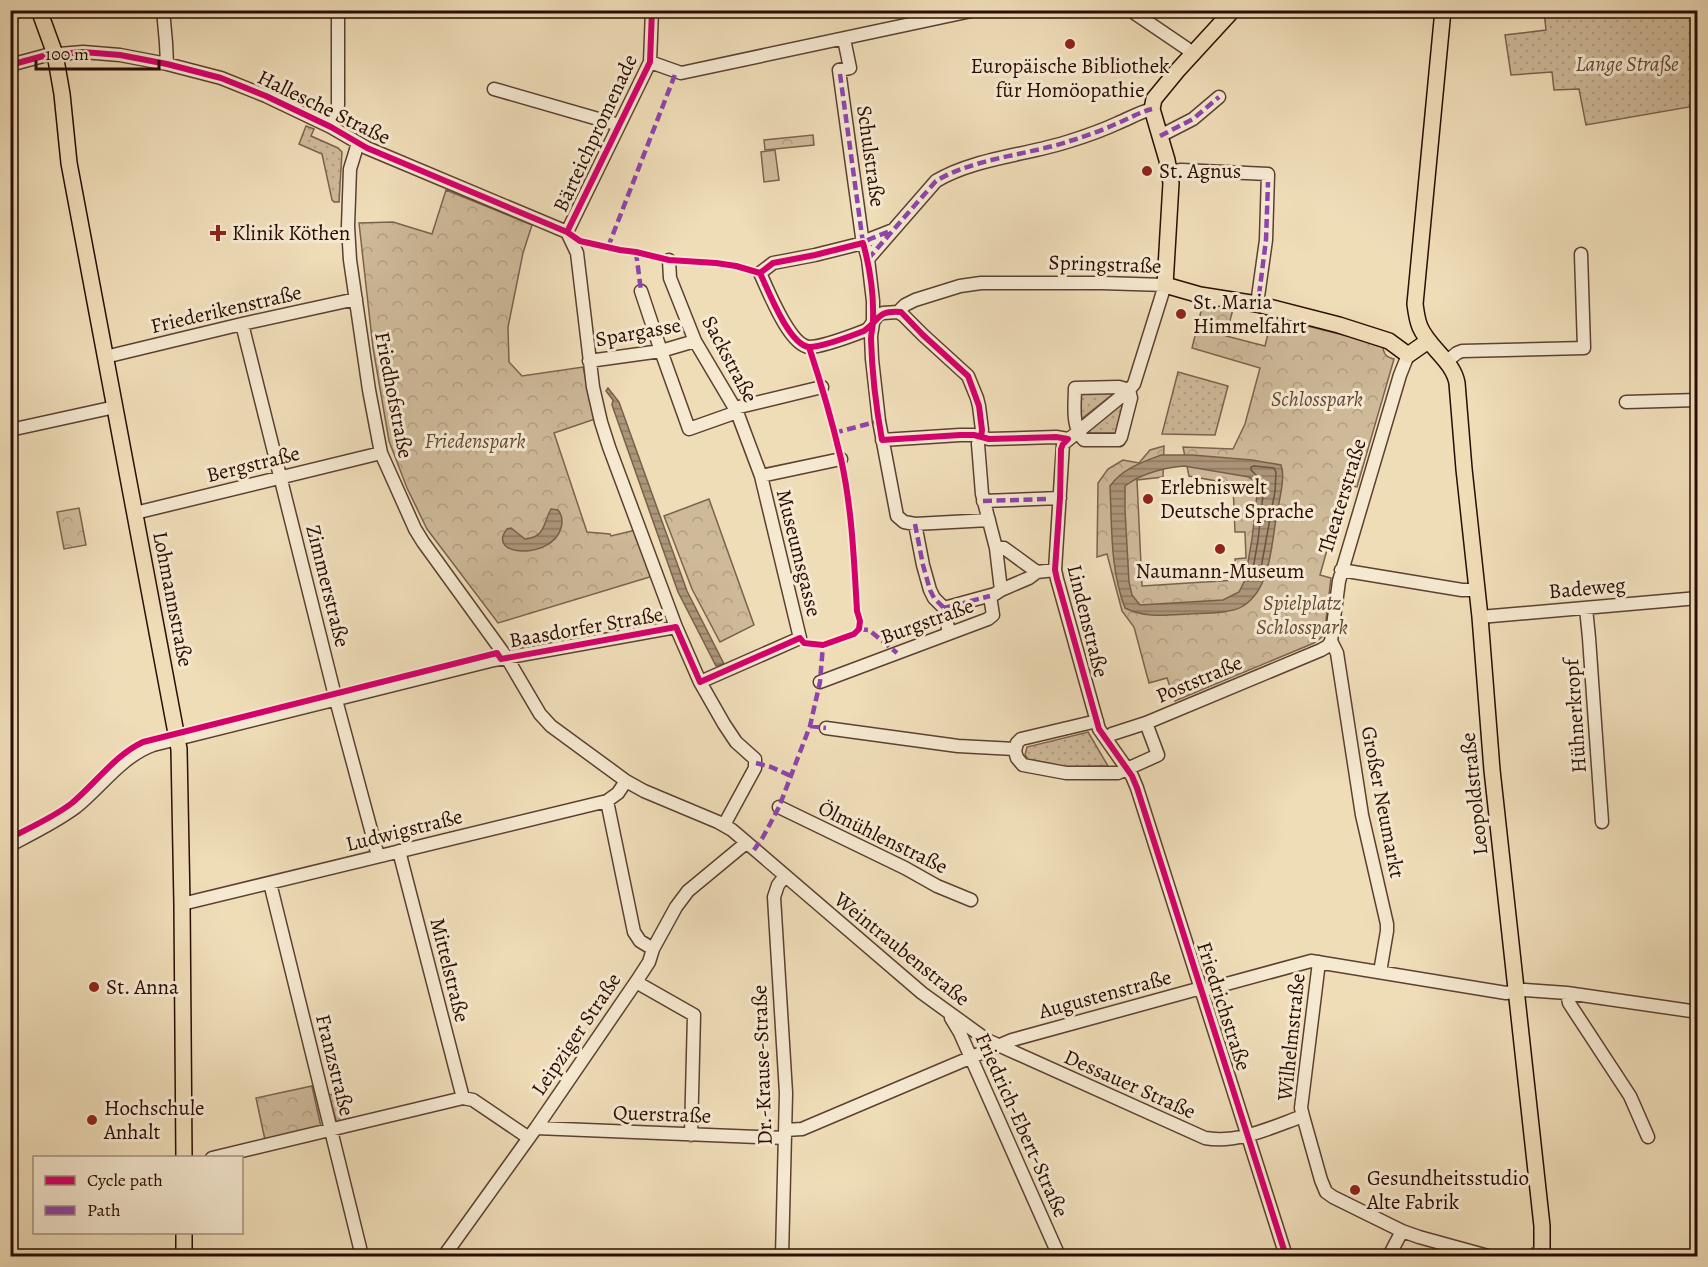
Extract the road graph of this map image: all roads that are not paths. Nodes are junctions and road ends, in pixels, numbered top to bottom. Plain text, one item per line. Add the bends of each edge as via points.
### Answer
1 (39, 10) edge
2 (163, 10) edge
3 (338, 10) edge
4 (652, 10) edge
5 (976, 10) edge
6 (1130, 10) edge
7 (1233, 10) edge
8 (1443, 10) edge
9 (844, 39) junction
10 (55, 54) junction
11 (1193, 55) junction
12 (650, 62) junction
13 (166, 64) junction
14 (10, 65) edge
15 (494, 89) dead end
16 (1219, 97) dead end
17 (1152, 109) junction
18 (619, 125) junction
19 (331, 127) junction
20 (1160, 136) junction
21 (358, 143) junction
22 (1169, 172) junction
23 (892, 230) junction
24 (567, 232) junction
25 (863, 243) junction
26 (1581, 254) dead end
27 (868, 259) junction
28 (669, 260) dead end
29 (1165, 285) junction
30 (641, 291) dead end
31 (356, 299) junction
32 (1257, 304) junction
33 (898, 312) junction
34 (873, 323) junction
35 (242, 324) junction
36 (1427, 339) junction
37 (695, 341) junction
38 (661, 351) junction
39 (1407, 355) junction
40 (105, 357) junction
41 (589, 360) junction
42 (1446, 363) junction
43 (822, 387) dead end
44 (1129, 390) junction
45 (1698, 400) edge
46 (1626, 402) dead end
47 (115, 407) junction
48 (736, 410) junction
49 (10, 430) edge
50 (1072, 435) junction
51 (981, 437) junction
52 (882, 440) junction
53 (381, 453) junction
54 (841, 459) dead end
55 (761, 476) junction
56 (280, 477) junction
57 (1060, 498) junction
58 (983, 501) junction
59 (135, 513) junction
60 (989, 520) junction
61 (915, 524) junction
62 (996, 548) junction
63 (1055, 570) junction
64 (1341, 570) junction
65 (1036, 572) junction
66 (1477, 590) junction
67 (996, 593) junction
68 (1698, 598) edge
69 (944, 608) junction
70 (1586, 608) junction
71 (1480, 617) junction
72 (676, 627) junction
73 (949, 633) junction
74 (1331, 641) junction
75 (507, 658) junction
76 (700, 682) junction
77 (820, 682) dead end
78 (336, 700) junction
79 (1096, 721) junction
80 (1146, 723) junction
81 (826, 728) dead end
82 (178, 739) junction
83 (1106, 739) junction
84 (1015, 749) junction
85 (1126, 768) junction
86 (626, 781) junction
87 (607, 801) junction
88 (779, 807) dead end
89 (1602, 822) dead end
90 (724, 825) junction
91 (746, 843) junction
92 (10, 845) edge
93 (399, 851) junction
94 (378, 856) junction
95 (785, 876) junction
96 (270, 883) junction
97 (971, 900) dead end
98 (182, 904) junction
99 (653, 950) junction
100 (1319, 962) junction
101 (1380, 972) junction
102 (636, 982) junction
103 (1201, 989) junction
104 (1516, 991) junction
105 (1567, 993) junction
106 (946, 1012) junction
107 (1698, 1012) edge
108 (999, 1047) junction
109 (971, 1058) junction
110 (463, 1098) junction
111 (1303, 1116) junction
112 (331, 1130) junction
113 (532, 1133) junction
114 (785, 1134) junction
115 (691, 1135) junction
116 (1248, 1135) junction
117 (1648, 1137) dead end
118 (184, 1156) edge
119 (220, 1156) edge
120 (1401, 1230) junction
121 (184, 1234) edge
122 (184, 1257) edge
123 (362, 1257) edge
124 (444, 1257) edge
125 (782, 1257) edge
126 (1059, 1257) edge
127 (1286, 1257) edge
128 (1389, 1257) edge
129 (1488, 1257) edge
130 (1542, 1257) edge

1 - 10 main road, Lohmannstraße
2 - 13 street
3 - 19 street via 338,105
4 - 12 street, Bärteichpromenade
5 - 9 street
6 - 11 street
7 - 11 main road
8 - 36 main road via 1415,304
9 - 12 street via 681,73
9 - 25 street, Schulstraße via 850,68 839,70
10 - 13 street, Hallesche Straße via 111,54
10 - 14 street, Hallesche Straße
10 - 40 main road, Lohmannstraße via 69,163
11 - 17 main road via 1154,99
12 - 18 street, Bärteichpromenade
13 - 19 street, Hallesche Straße via 234,82
15 - 18 street
16 - 20 street via 1193,119
17 - 20 main road
17 - 23 street via 1067,142 943,176
18 - 24 street, Bärteichpromenade
19 - 21 street, Hallesche Straße
20 - 22 main road
21 - 24 street, Hallesche Straße
21 - 31 street, Friedhofstraße via 350,169 348,207
22 - 29 main road
22 - 32 street via 1268,174 1266,240
23 - 25 street
23 - 27 street
24 - 41 street, Bärteichpromenade via 577,253
25 - 27 street, Schulstraße
25 - 34 street, Springstraße via 773,263 760,273 788,329 800,344 809,346 841,339 864,331
26 - 42 street via 1584,348 1462,351
27 - 34 street, Schulstraße
28 - 37 street, Sackstraße via 670,278
29 - 32 main road, Springstraße
29 - 33 street, Springstraße via 981,283 935,292 905,304
29 - 44 street
30 - 38 street
31 - 35 street, Friederikenstraße
31 - 53 street, Friedhofstraße
32 - 39 main road, Springstraße via 1381,338
33 - 34 street, Springstraße via 883,313
33 - 51 street via 968,376 980,405
34 - 52 street, Schulstraße via 874,382
35 - 40 street, Friederikenstraße
35 - 56 street, Zimmerstraße
36 - 39 main road
36 - 42 main road, Leopoldstraße
37 - 38 street, Spargasse
37 - 48 street, Sackstraße
38 - 41 street, Spargasse
38 - 48 street via 690,429
39 - 64 street, Theaterstraße
40 - 47 main road, Lohmannstraße
41 - 72 street, Bärteichpromenade via 601,422
42 - 66 main road, Leopoldstraße via 1457,383
43 - 48 street
44 - 50 street
44 - 50 street via 1131,398 1119,440 1084,440
44 - 50 street, Lindenstraße via 1075,388
45 - 46 street
47 - 49 street
47 - 59 main road, Lohmannstraße
48 - 55 street, Sackstraße
50 - 51 street
50 - 57 street, Lindenstraße via 1061,449
51 - 52 street
51 - 58 street via 978,444
52 - 61 street, Schulstraße via 897,516
53 - 56 street, Bergstraße
53 - 75 street, Friedhofstraße via 423,542
54 - 55 street
55 - 76 street, Museumsgasse via 800,638
56 - 59 street, Bergstraße
56 - 78 street, Zimmerstraße
57 - 58 street
57 - 63 street, Lindenstraße
58 - 60 street
59 - 82 main road, Lohmannstraße
60 - 61 street
60 - 62 street
61 - 69 street via 930,590
62 - 65 street via 1004,548
62 - 67 street
63 - 65 street
63 - 79 street, Lindenstraße
64 - 66 street
64 - 74 street, Theaterstraße
65 - 67 street
66 - 71 main road, Leopoldstraße
67 - 69 street
67 - 73 street, Burgstraße via 992,617
68 - 70 street, Badeweg
69 - 73 street
70 - 71 street, Badeweg
70 - 89 street, Hühnerkropf
71 - 104 main road, Leopoldstraße
72 - 75 street, Baasdorfer Straße
72 - 76 street, Bärteichpromenade
73 - 77 street, Burgstraße
74 - 80 street, Poststraße via 1321,650
74 - 101 street, Großer Neumarkt via 1337,653 1362,815 1387,924
75 - 78 street, Baasdorfer Straße
75 - 86 street, Friedhofstraße via 551,726
76 - 90 street, Bärteichpromenade via 736,742 756,763
78 - 82 street, Baasdorfer Straße
78 - 94 street, Zimmerstraße
79 - 83 street, Lindenstraße
79 - 84 street via 1026,736
80 - 83 street, Poststraße
80 - 85 street, Poststraße via 1158,755
81 - 84 street
82 - 92 street, Baasdorfer Straße via 146,747 133,755 63,817
82 - 98 main road, Lohmannstraße
83 - 85 street, Lindenstraße
84 - 85 street via 1023,765 1066,773 1116,774
85 - 103 street, Friedrichstraße via 1137,788
86 - 87 street
86 - 90 street, Weintraubenstraße
87 - 93 street, Ludwigstraße
87 - 99 street via 634,932
88 - 97 street, Ölmühlenstraße
90 - 91 street, Weintraubenstraße
91 - 95 street, Weintraubenstraße
91 - 99 street, Leipziger Straße via 688,891
93 - 94 street, Ludwigstraße
93 - 110 street, Mittelstraße
94 - 96 street, Ludwigstraße
95 - 106 street, Weintraubenstraße
95 - 114 street, Dr.-Krause-Straße via 774,897
96 - 98 street, Ludwigstraße
96 - 112 street, Franzstraße
98 - 118 main road, Lohmannstraße
99 - 102 street, Leipziger Straße
100 - 101 street, Augustenstraße
100 - 103 street, Augustenstraße via 1300,963
100 - 111 street, Wilhelmstraße
101 - 104 street, Augustenstraße via 1506,993
102 - 113 street, Leipziger Straße
102 - 115 street via 694,1015
103 - 108 street, Augustenstraße via 1011,1040
103 - 116 street, Friedrichstraße
104 - 105 street, Augustenstraße
104 - 130 main road, Leopoldstraße via 1542,1226
105 - 107 street, Augustenstraße
105 - 117 street via 1569,1003 1630,1096
106 - 108 street, Weintraubenstraße
106 - 109 street, Friedrich-Ebert-Straße
108 - 109 street, Augustenstraße
108 - 116 street, Dessauer Straße via 1198,1136 1222,1140
109 - 114 street, Augustenstraße
109 - 126 street, Friedrich-Ebert-Straße
110 - 112 street
110 - 113 street
111 - 116 street, Dessauer Straße
111 - 120 street, Wilhelmstraße via 1326,1192
112 - 119 street
112 - 123 street, Franzstraße
113 - 115 street, Querstraße
113 - 124 street, Leipziger Straße
114 - 115 street, Querstraße
114 - 125 street, Dr.-Krause-Straße
116 - 127 street, Friedrichstraße
120 - 128 street
120 - 129 street
121 - 122 main road

